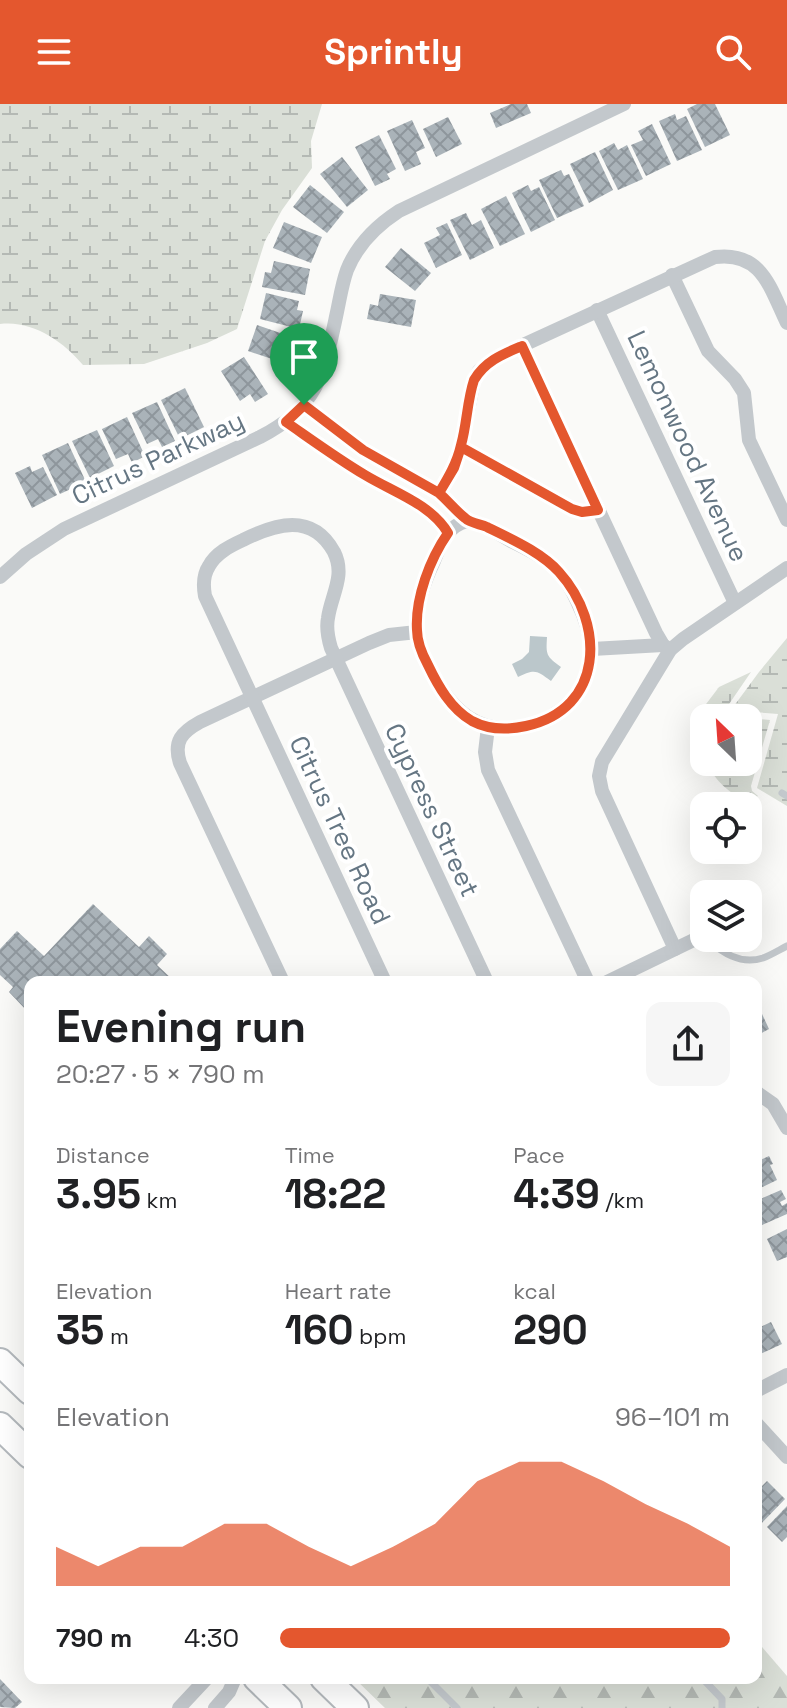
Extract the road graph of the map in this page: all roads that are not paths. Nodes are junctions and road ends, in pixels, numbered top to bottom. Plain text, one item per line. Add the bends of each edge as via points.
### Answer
1 (624, 104) edge
2 (672, 275) junction
3 (597, 310) junction
4 (787, 323) edge
5 (522, 346) junction
6 (304, 405) junction
7 (286, 422) junction
8 (461, 447) junction
9 (374, 457) junction
10 (365, 475) junction
11 (439, 493) junction
12 (598, 510) junction
13 (787, 520) edge
14 (467, 521) junction
15 (448, 533) junction
16 (787, 568) edge
17 (0, 577) edge
18 (735, 603) junction
19 (417, 632) junction
20 (666, 647) junction
21 (592, 649) junction
22 (335, 659) junction
23 (252, 698) junction
24 (488, 727) junction
25 (690, 942) edge
26 (787, 946) edge
27 (675, 949) junction
28 (723, 952) edge
29 (280, 976) edge
30 (382, 976) edge
31 (484, 976) edge
32 (585, 976) edge
33 (619, 976) edge
34 (762, 1096) edge
35 (787, 1128) edge
36 (0, 1362) edge
37 (787, 1375) edge
38 (24, 1385) edge
39 (762, 1388) edge
40 (0, 1426) edge
41 (762, 1430) edge
42 (24, 1449) edge
43 (787, 1457) edge
44 (201, 1684) edge
45 (232, 1684) edge
46 (263, 1684) edge
47 (330, 1684) edge
48 (433, 1684) edge
49 (708, 1684) edge
50 (179, 1708) edge
51 (215, 1708) edge
52 (288, 1708) edge
53 (355, 1708) edge
54 (457, 1708) edge
55 (722, 1708) edge

1 - 6 street, Citrus Parkway via 399,211 375,229 347,270 327,360
2 - 3 street
2 - 4 street via 715,257 748,261 766,279
2 - 13 street via 708,351 744,393 749,440
3 - 5 street
3 - 18 street, Lemonwood Avenue
5 - 8 street via 479,371
5 - 12 street
6 - 7 street, Citrus Parkway
6 - 9 street
7 - 10 street
7 - 17 street, Citrus Parkway via 64,529
8 - 11 street
8 - 12 street via 572,509
9 - 10 street
9 - 11 street
10 - 15 street via 428,511
11 - 14 street
12 - 20 street
14 - 15 street
14 - 21 street via 539,556 559,572 581,608
15 - 19 street via 424,587
16 - 18 street
18 - 20 street
19 - 22 street via 379,638
19 - 24 street via 444,693 462,713
20 - 21 street
20 - 27 street via 599,776 605,800
21 - 24 street via 579,691 557,713 514,728
22 - 23 street
22 - 23 street, Cypress Street via 327,627 338,580 334,552 321,536 302,526 262,530 222,552 209,565 203,588
22 - 31 street, Cypress Street
23 - 29 street via 192,727 179,739 177,755
23 - 30 street, Citrus Tree Road
24 - 32 street via 488,770
25 - 27 street
26 - 28 lane via 762,958 739,959
27 - 33 street
34 - 35 street
36 - 38 highway
37 - 39 street
40 - 42 highway
41 - 43 street
44 - 50 street
45 - 51 street
46 - 52 highway
47 - 53 highway
48 - 54 lane
49 - 55 lane via 722,1699

